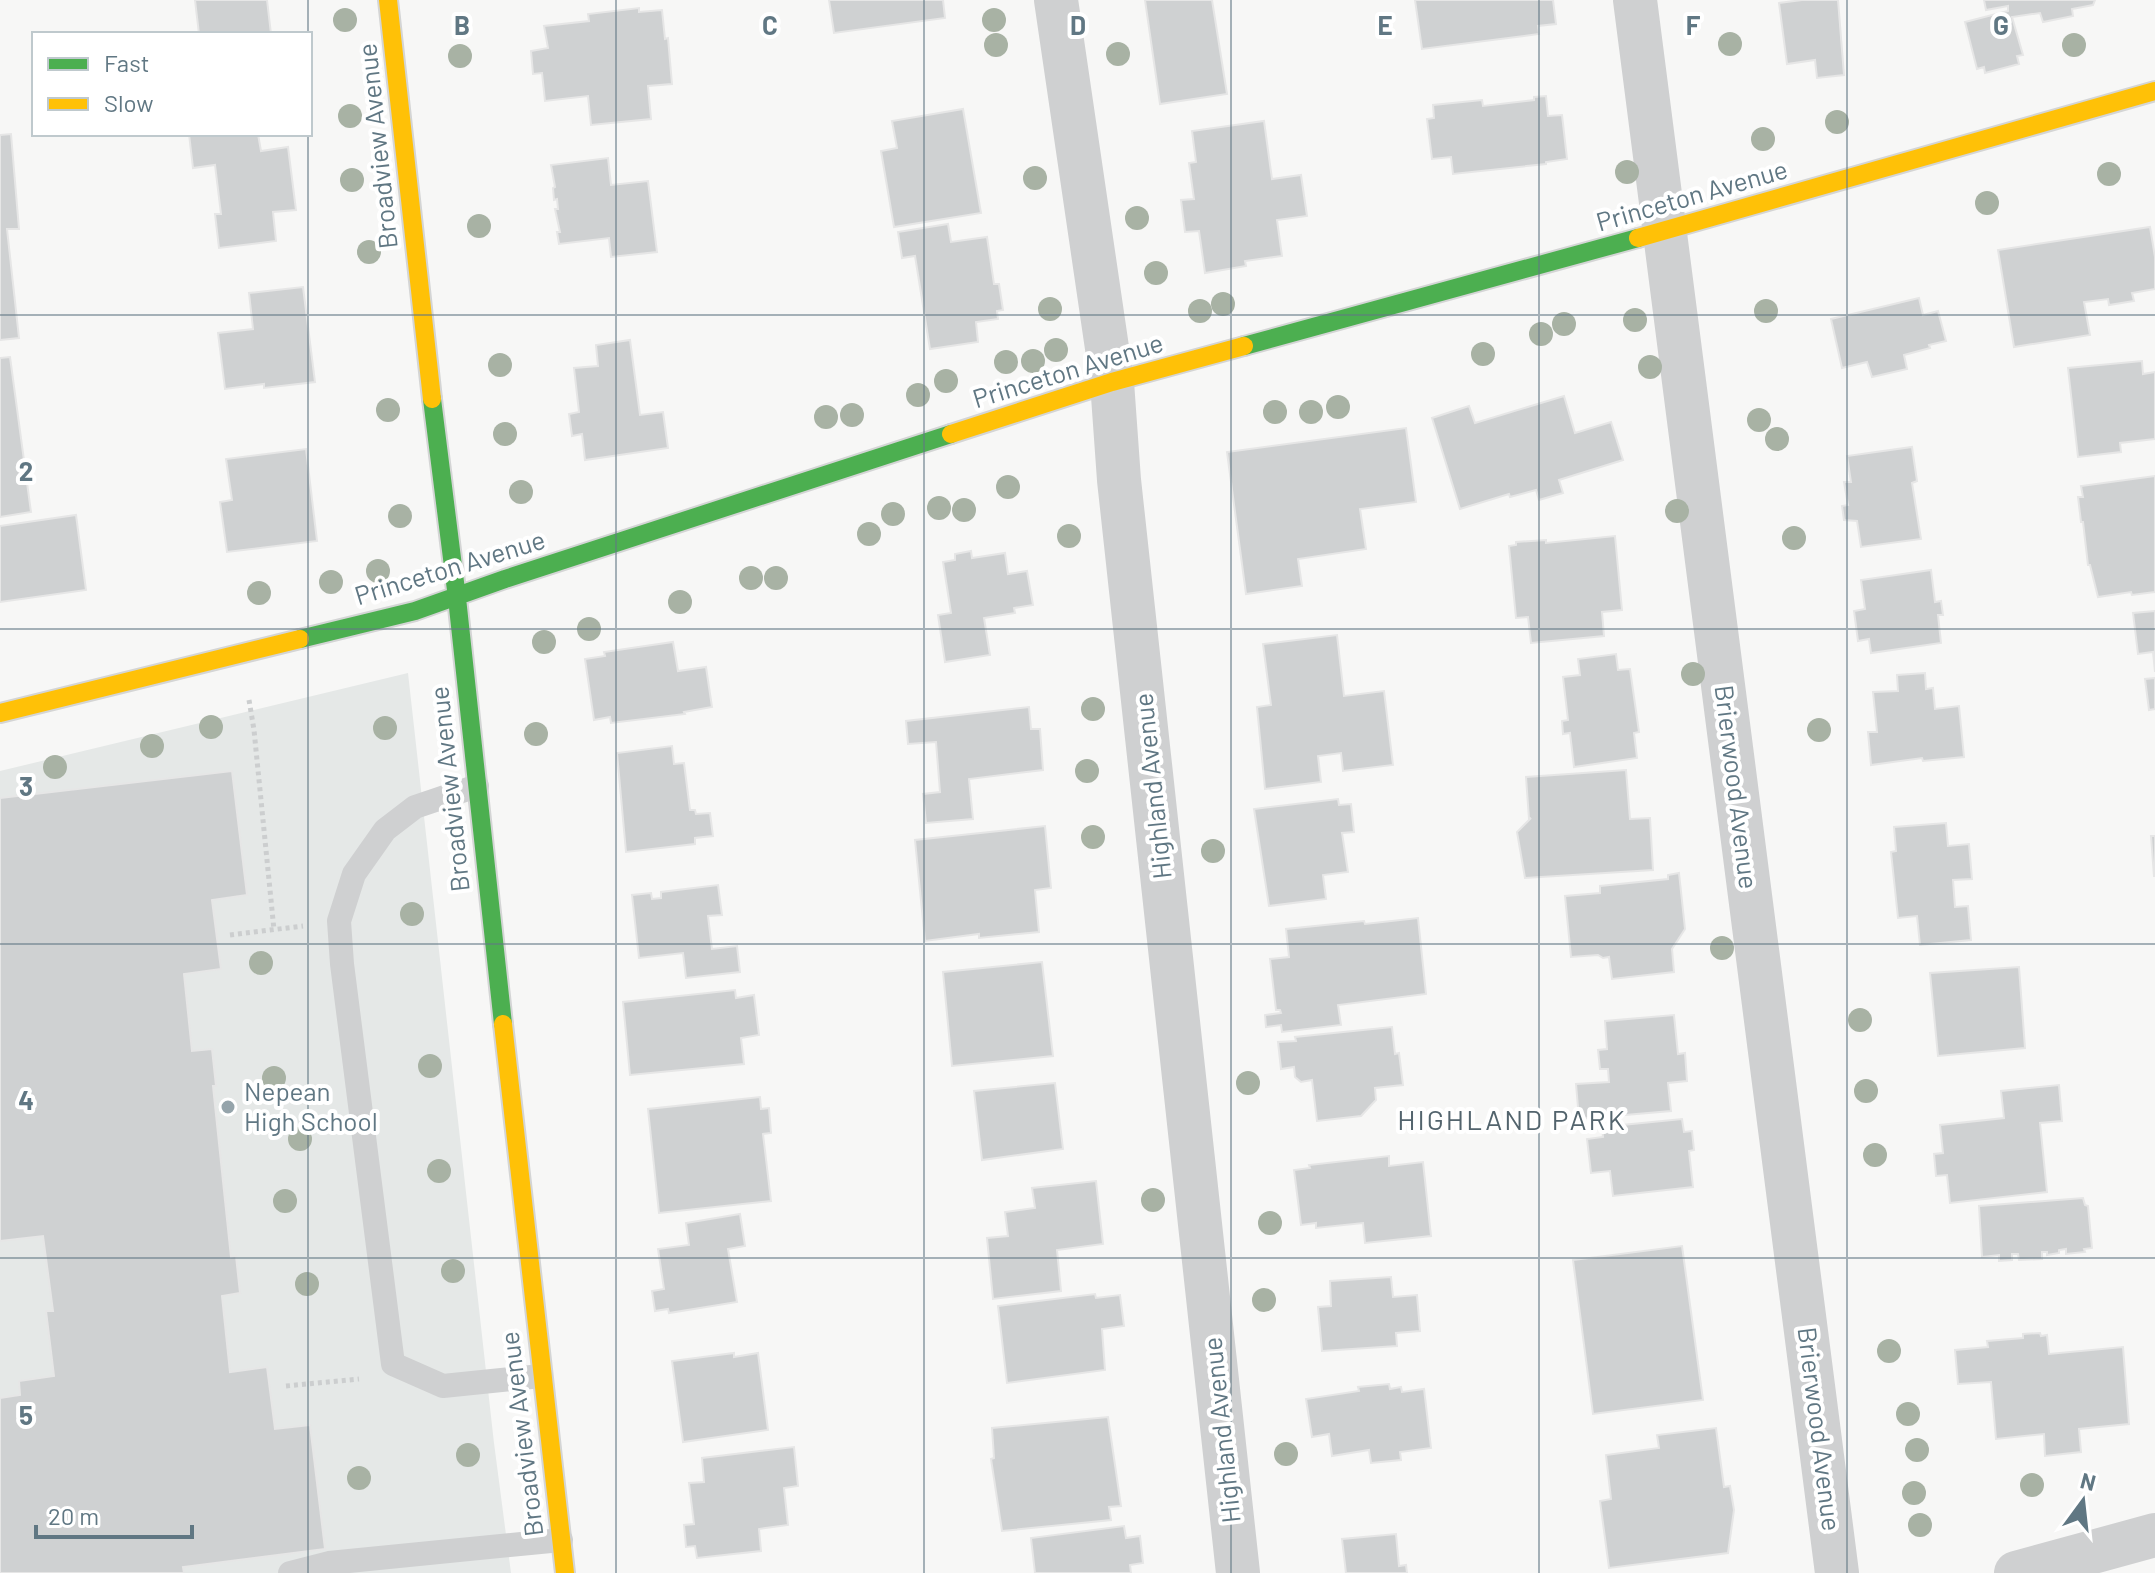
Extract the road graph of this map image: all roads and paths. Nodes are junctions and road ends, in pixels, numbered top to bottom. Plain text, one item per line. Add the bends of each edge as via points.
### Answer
1 (388, 0) edge
2 (1056, 0) edge
3 (1635, 0) edge
4 (2155, 91) edge
5 (1665, 231) junction
6 (1112, 382) junction
7 (457, 598) junction
8 (247, 694) dead end
9 (0, 713) edge
10 (477, 786) junction
11 (339, 921) junction
12 (274, 930) junction
13 (230, 935) dead end
14 (393, 1364) junction
15 (541, 1376) junction
16 (286, 1386) dead end
17 (2155, 1535) edge
18 (561, 1540) junction
19 (290, 1573) edge
20 (565, 1573) edge
21 (1238, 1573) edge
22 (1837, 1573) edge
23 (2016, 1573) edge

1 - 7 street, Broadview Avenue
2 - 6 street, Highland Avenue
3 - 5 street, Brierwood Avenue
4 - 5 street, Princeton Avenue
5 - 6 street, Princeton Avenue
5 - 22 street, Brierwood Avenue
6 - 7 street, Princeton Avenue
6 - 21 street, Highland Avenue
7 - 9 street, Princeton Avenue
7 - 10 street, Broadview Avenue
8 - 12 path
10 - 11 lane via 415,807 385,830 354,874
10 - 15 street, Broadview Avenue
11 - 12 path
11 - 14 lane
12 - 13 path
14 - 15 lane via 443,1386
14 - 16 path via 362,1378
15 - 18 street, Broadview Avenue
17 - 23 street
18 - 19 lane via 329,1563
18 - 20 street, Broadview Avenue

